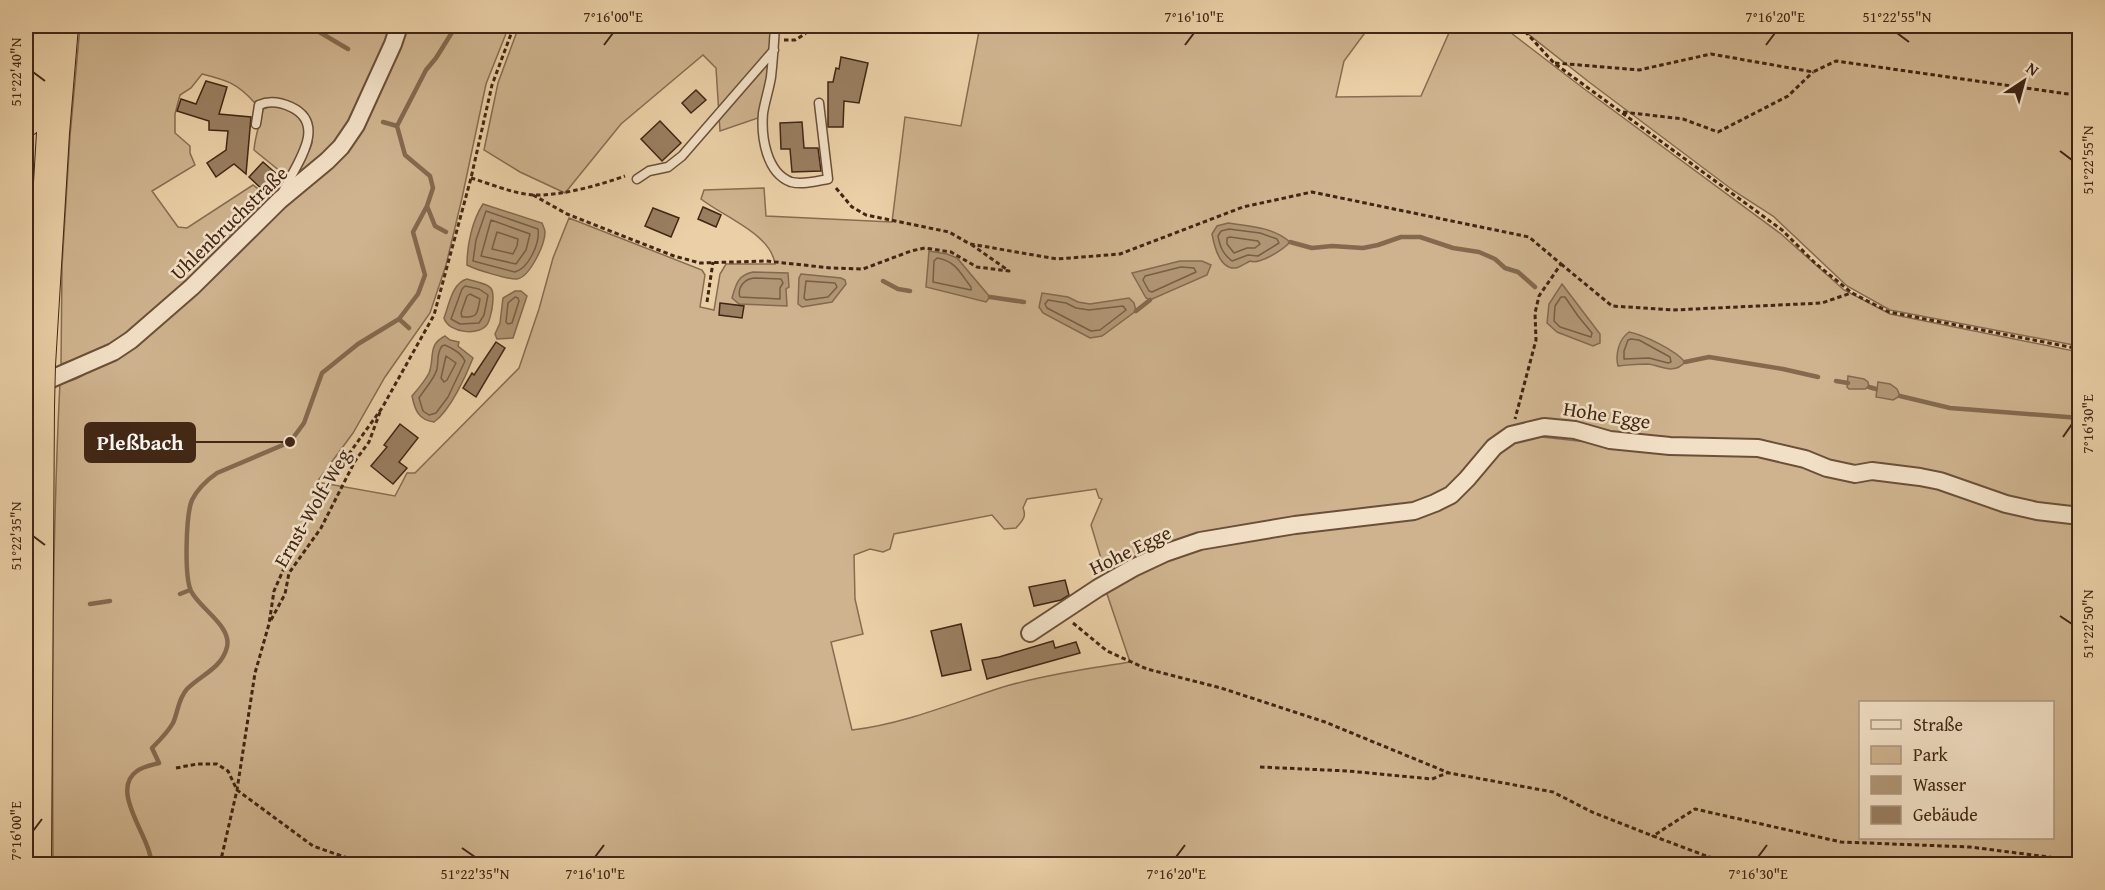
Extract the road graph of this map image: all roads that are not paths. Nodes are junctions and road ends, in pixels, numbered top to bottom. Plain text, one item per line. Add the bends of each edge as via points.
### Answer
1 (34, 26) edge
2 (62, 26) edge
3 (399, 26) edge
4 (775, 26) edge
5 (774, 49) junction
6 (819, 103) dead end
7 (26, 120) edge
8 (256, 124) dead end
9 (637, 179) dead end
10 (280, 200) junction
11 (34, 387) edge
12 (2079, 516) edge
13 (1030, 633) dead end
14 (35, 864) edge

1 - 7 highway
2 - 11 highway
3 - 10 street, Uhlenbruchstraße via 366,104 341,147
4 - 5 lane
5 - 6 lane via 764,113 764,142 780,175 791,182 828,180
5 - 9 lane via 681,156 668,168 649,171
8 - 10 lane via 259,105 280,102 299,111 307,123 309,137
10 - 11 street, Uhlenbruchstraße via 192,287 131,340 104,357
11 - 14 highway
12 - 13 street, Hohe Egge via 2006,504 1940,481 1872,471 1856,474 1758,448 1670,446 1610,440 1575,430 1544,427 1511,435 1494,447 1450,495 1414,512 1295,525 1200,541 1133,568

